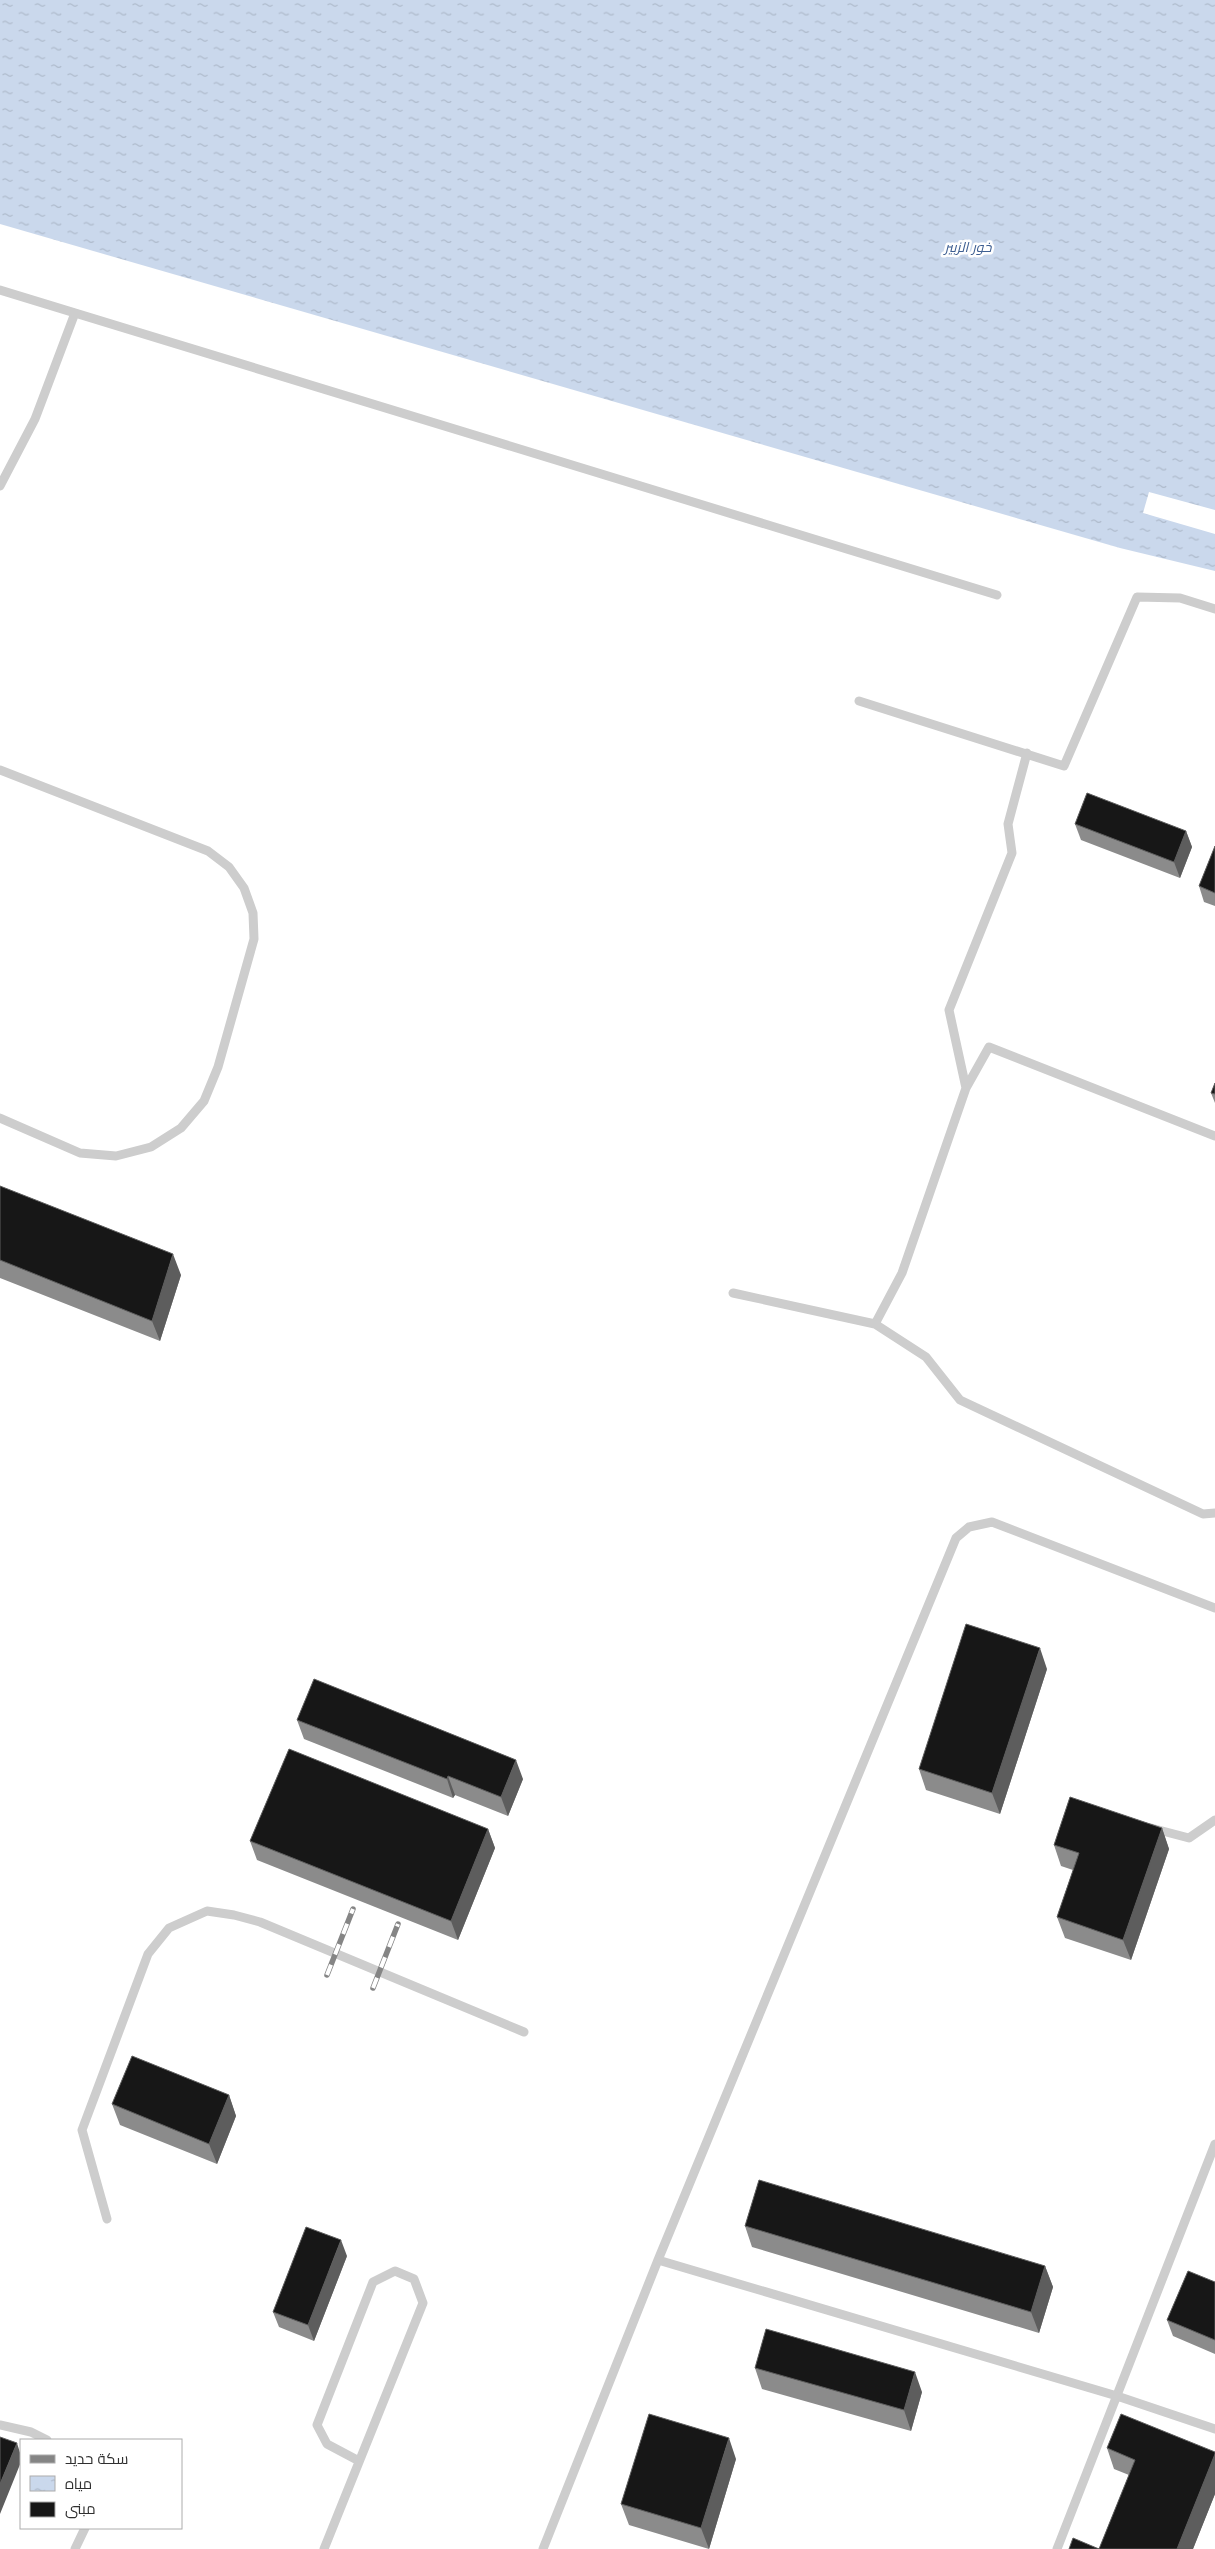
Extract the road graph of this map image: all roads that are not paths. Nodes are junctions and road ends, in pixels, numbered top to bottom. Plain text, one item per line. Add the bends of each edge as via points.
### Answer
1 (0, 290) edge
2 (75, 313) junction
3 (0, 486) edge
4 (996, 595) dead end
5 (1215, 609) edge
6 (859, 701) dead end
7 (1027, 753) junction
8 (0, 770) edge
9 (966, 1088) junction
10 (0, 1118) edge
11 (1215, 1136) edge
12 (734, 1293) dead end
13 (875, 1324) junction
14 (1215, 1513) edge
15 (1215, 1608) edge
16 (1215, 1820) edge
17 (1141, 1825) edge
18 (524, 2032) dead end
19 (1215, 2144) edge
20 (107, 2219) dead end
21 (658, 2260) junction
22 (1117, 2396) junction
23 (0, 2424) edge
24 (1215, 2429) edge
25 (45, 2439) edge
26 (359, 2461) junction
27 (85, 2529) edge
28 (76, 2549) edge
29 (324, 2549) edge
30 (543, 2549) edge
31 (1057, 2549) edge

1 - 2 lane
2 - 3 lane via 35,419
2 - 4 lane
5 - 7 lane via 1180,598 1137,597 1064,766
6 - 7 lane
7 - 9 lane via 1008,824 1012,853 949,1010
8 - 10 lane via 208,851 229,867 244,888 253,913 254,939 218,1067 204,1101 181,1128 151,1147 116,1156 80,1153
9 - 11 lane via 989,1047
9 - 13 lane via 902,1273
12 - 13 lane
13 - 14 lane via 926,1357 960,1400 1203,1514
15 - 21 lane via 992,1522 969,1526 956,1538
16 - 17 lane via 1189,1838
18 - 20 lane via 260,1922 207,1911 188,1918 169,1928 148,1954 82,2130
19 - 22 lane
21 - 22 lane
21 - 30 lane
22 - 24 lane
22 - 31 lane
23 - 25 lane
26 - 26 lane via 423,2303 414,2279 395,2271 373,2282 317,2425 327,2444
26 - 29 lane
27 - 28 lane

